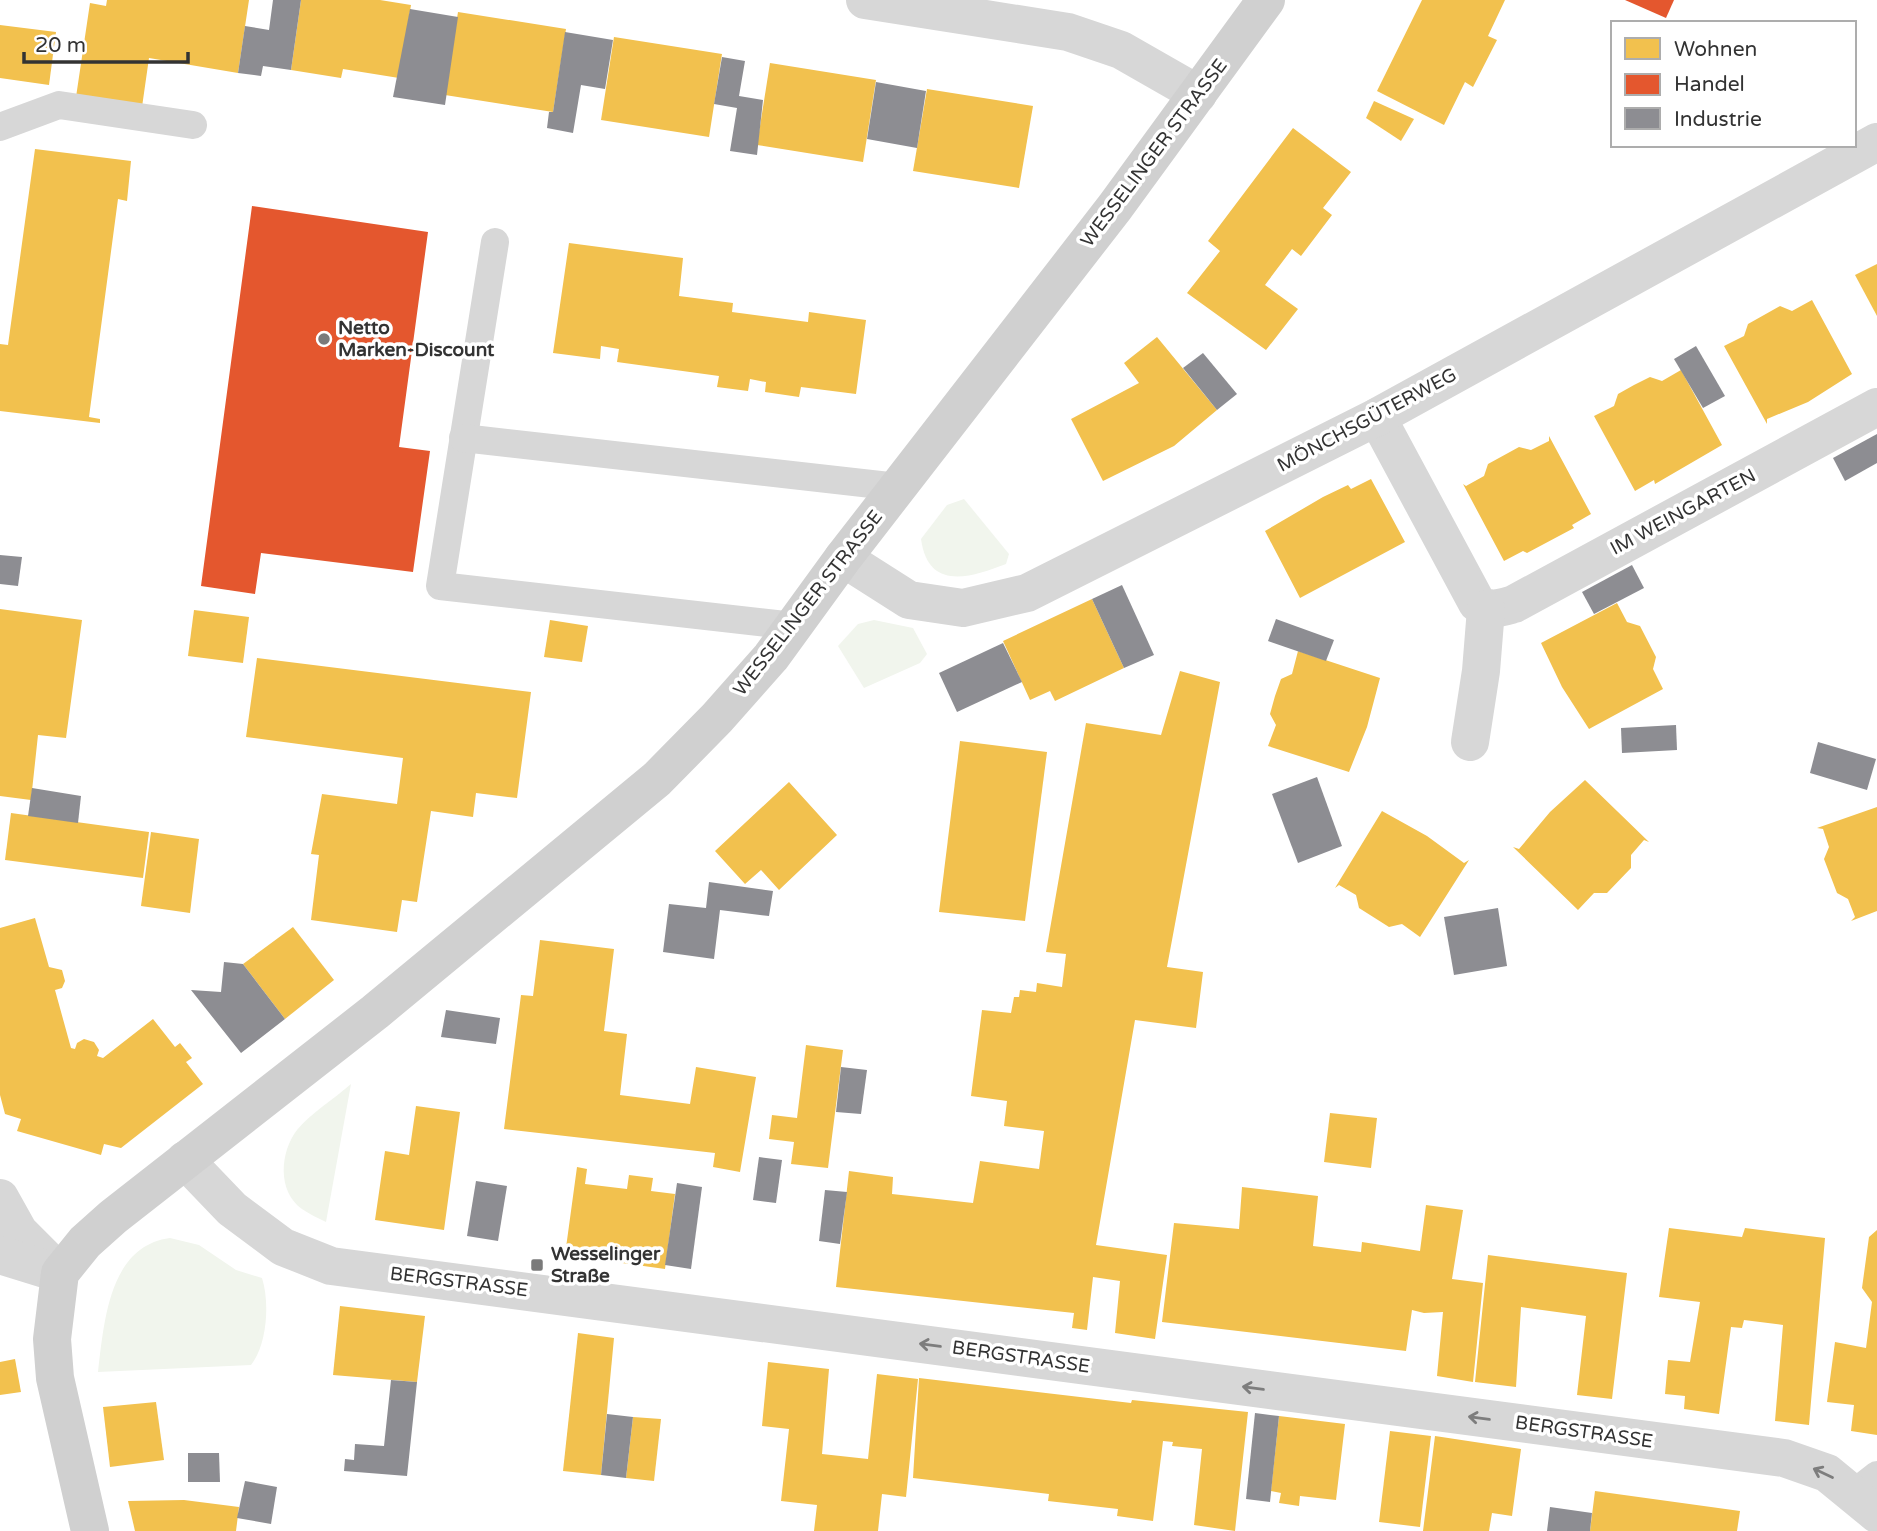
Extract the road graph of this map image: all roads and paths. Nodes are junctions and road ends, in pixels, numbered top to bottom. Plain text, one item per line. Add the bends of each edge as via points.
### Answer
1 (865, 0) edge
2 (1266, 0) edge
3 (1198, 94) junction
4 (193, 125) dead end
5 (0, 127) edge
6 (1877, 142) edge
7 (495, 242) dead end
8 (1877, 407) edge
9 (1377, 417) junction
10 (463, 438) junction
11 (898, 487) junction
12 (843, 558) junction
13 (1486, 609) junction
14 (793, 626) junction
15 (1470, 742) dead end
16 (185, 1160) junction
17 (0, 1198) edge
18 (0, 1255) edge
19 (60, 1273) junction
20 (1869, 1494) edge
21 (90, 1531) edge

1 - 3 street via 1068,32 1121,50
2 - 3 street, WESSELINGER STRASSE
3 - 11 street, WESSELINGER STRASSE
4 - 5 lane via 59,105
6 - 9 street, MÖNCHSGÜTERWEG
7 - 10 lane
8 - 13 street, IM WEINGARTEN via 1514,604
9 - 12 street, MÖNCHSGÜTERWEG via 1027,593 963,608 909,600
9 - 13 street via 1477,603
10 - 11 lane
10 - 14 lane via 440,586
11 - 12 street, WESSELINGER STRASSE
12 - 14 street, WESSELINGER STRASSE
13 - 15 street
14 - 16 street, WESSELINGER STRASSE via 726,708 657,779 375,1012
16 - 19 street, WESSELINGER STRASSE via 85,1242
20 -> 16 street, BERGSTRASSE via 1784,1458 331,1266 283,1247 232,1209
17 - 19 street via 19,1233
18 - 19 street
19 - 21 street via 52,1339 55,1378

